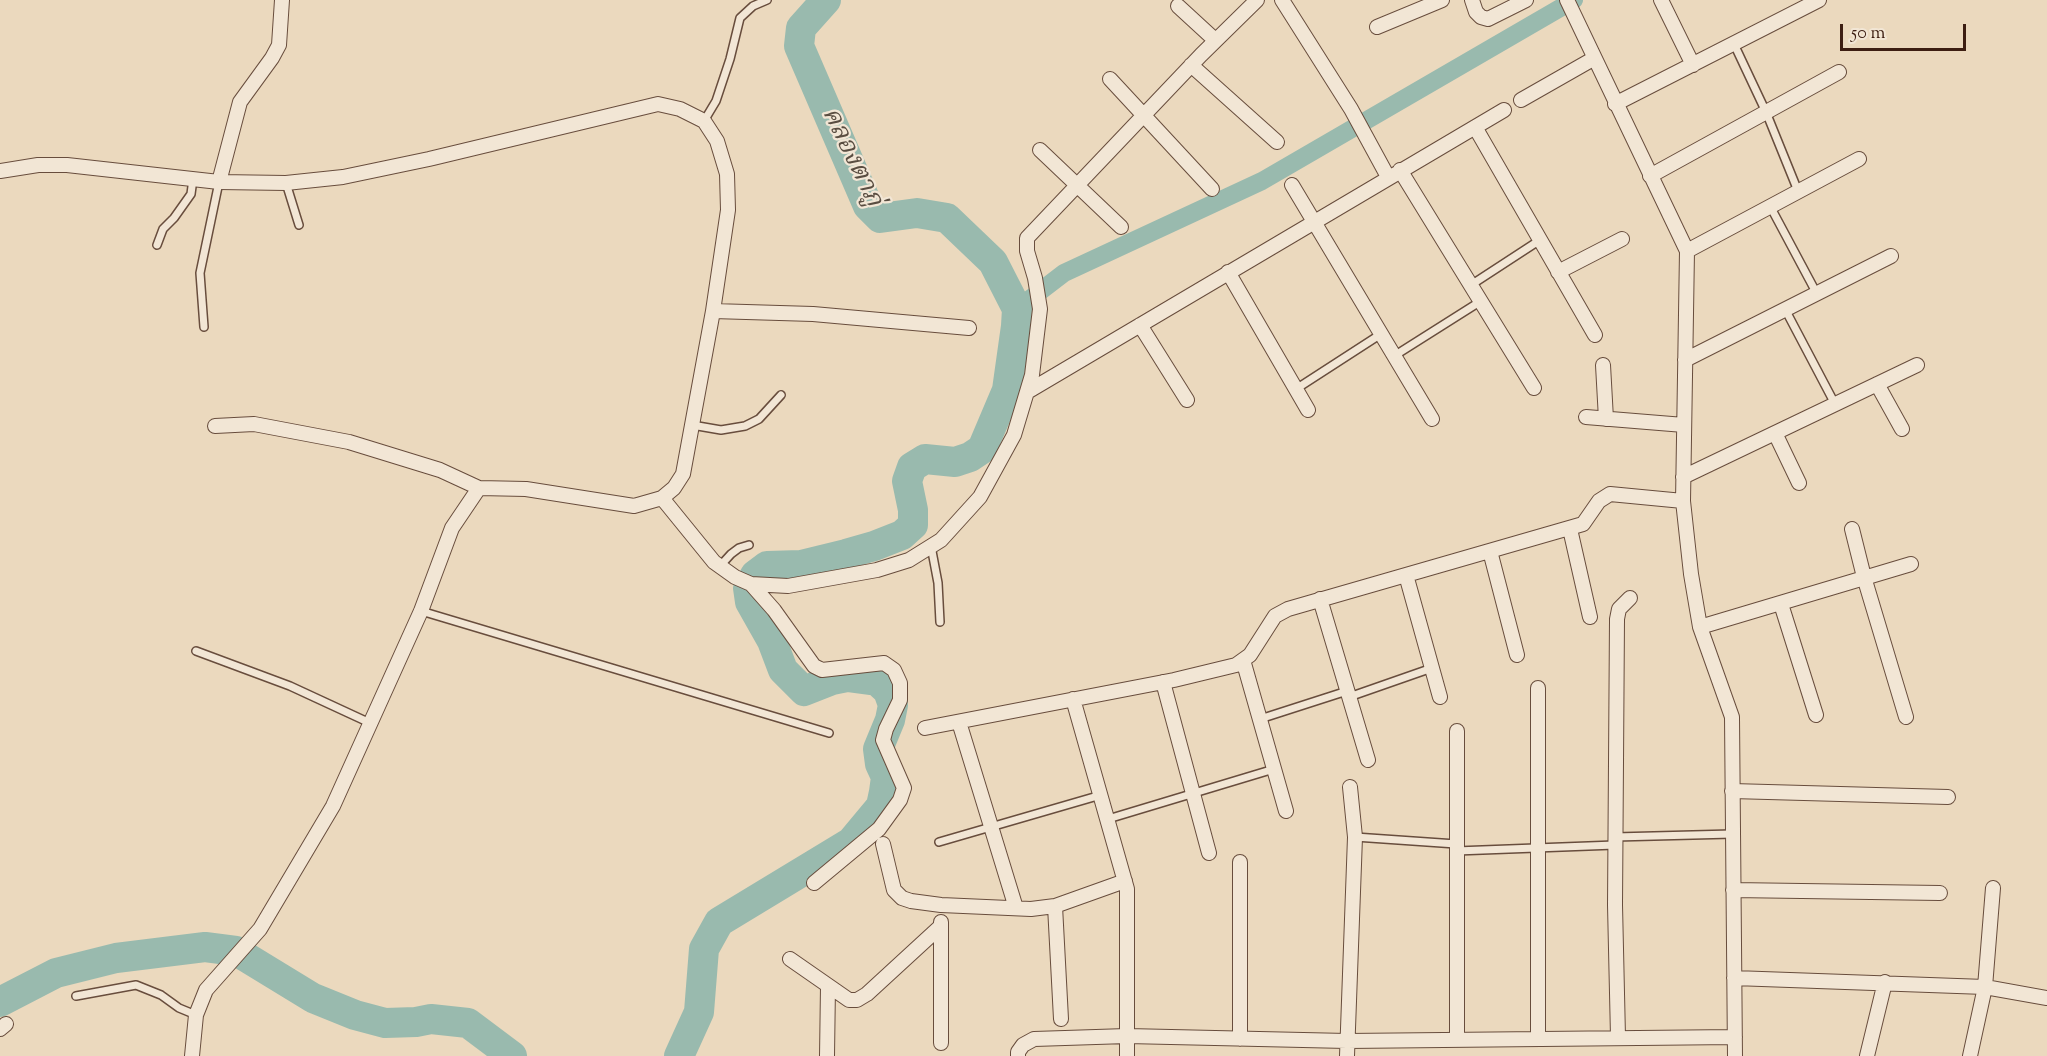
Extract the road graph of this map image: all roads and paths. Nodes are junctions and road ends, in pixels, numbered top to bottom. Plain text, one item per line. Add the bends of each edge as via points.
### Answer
1 (282, 0) edge
2 (767, 0) edge
3 (1257, 0) edge
4 (1282, 0) edge
5 (1442, 0) edge
6 (1472, 0) edge
7 (1526, 0) edge
8 (1567, 0) edge
9 (1661, 0) edge
10 (1788, 0) edge
11 (1819, 0) edge
12 (1178, 6) dead end
13 (1794, 13) junction
14 (1377, 27) dead end
15 (1215, 40) junction
16 (1734, 44) junction
17 (1593, 59) junction
18 (1693, 64) junction
19 (1191, 65) junction
20 (1839, 72) dead end
21 (1110, 79) dead end
22 (1521, 100) dead end
23 (1615, 104) junction
24 (1503, 110) dead end
25 (1766, 112) junction
26 (1142, 116) junction
27 (704, 122) junction
28 (1475, 127) junction
29 (1277, 142) dead end
30 (1040, 150) dead end
31 (1859, 159) dead end
32 (0, 171) edge
33 (1394, 173) junction
34 (1650, 176) junction
35 (193, 179) junction
36 (219, 182) junction
37 (286, 183) junction
38 (1078, 185) junction
39 (1292, 185) dead end
40 (1212, 189) dead end
41 (1798, 191) junction
42 (1770, 206) junction
43 (1313, 222) junction
44 (300, 225) dead end
45 (1121, 227) dead end
46 (1622, 239) dead end
47 (1540, 240) junction
48 (157, 245) dead end
49 (1687, 251) junction
50 (1891, 256) dead end
51 (1228, 272) junction
52 (1558, 272) junction
53 (1471, 285) junction
54 (1817, 295) junction
55 (1481, 301) junction
56 (713, 311) junction
57 (1786, 311) junction
58 (1140, 325) junction
59 (204, 327) dead end
60 (969, 328) dead end
61 (1381, 334) junction
62 (1595, 335) dead end
63 (1394, 356) junction
64 (1685, 360) junction
65 (1603, 365) dead end
66 (1917, 365) dead end
67 (1878, 384) junction
68 (1534, 388) dead end
69 (1296, 389) junction
70 (1027, 392) junction
71 (781, 395) dead end
72 (1187, 400) dead end
73 (1835, 404) junction
74 (1308, 410) dead end
75 (1586, 417) dead end
76 (1432, 419) dead end
77 (1606, 419) junction
78 (1684, 424) junction
79 (692, 425) junction
80 (215, 426) dead end
81 (1902, 429) dead end
82 (1775, 433) junction
83 (1683, 477) junction
84 (1799, 483) dead end
85 (478, 488) junction
86 (662, 498) junction
87 (1683, 501) junction
88 (1570, 529) junction
89 (1852, 529) dead end
90 (749, 545) dead end
91 (931, 546) junction
92 (1490, 551) junction
93 (1911, 564) dead end
94 (720, 566) junction
95 (1406, 575) junction
96 (1864, 577) junction
97 (751, 584) junction
98 (1630, 598) dead end
99 (1320, 599) junction
100 (1781, 604) junction
101 (421, 611) junction
102 (1590, 617) dead end
103 (940, 622) dead end
104 (1700, 627) junction
105 (196, 651) dead end
106 (1517, 655) dead end
107 (1243, 660) junction
108 (1432, 668) junction
109 (1162, 682) junction
110 (1538, 688) dead end
111 (1348, 694) junction
112 (1440, 697) dead end
113 (1073, 699) junction
114 (1816, 715) dead end
115 (1906, 717) dead end
116 (1260, 719) junction
117 (959, 722) junction
118 (370, 723) junction
119 (926, 728) dead end
120 (1457, 731) dead end
121 (829, 733) dead end
122 (1368, 760) dead end
123 (1274, 769) junction
124 (1350, 787) dead end
125 (1732, 791) junction
126 (1193, 794) junction
127 (1101, 795) junction
128 (1948, 797) dead end
129 (1286, 811) dead end
130 (1108, 819) junction
131 (991, 826) junction
132 (1732, 834) junction
133 (1354, 837) junction
134 (1615, 841) junction
135 (939, 842) dead end
136 (883, 844) dead end
137 (1456, 848) junction
138 (1537, 848) junction
139 (1209, 853) dead end
140 (1240, 861) dead end
141 (1125, 880) junction
142 (814, 883) dead end
143 (1993, 888) dead end
144 (1732, 890) junction
145 (1940, 893) dead end
146 (941, 905) junction
147 (1055, 906) junction
148 (1016, 908) junction
149 (941, 926) junction
150 (790, 960) dead end
151 (1734, 978) junction
152 (1885, 982) junction
153 (828, 986) junction
154 (1986, 987) junction
155 (76, 996) dead end
156 (2047, 998) edge
157 (196, 1015) junction
158 (1061, 1019) dead end
159 (1127, 1036) junction
160 (1618, 1037) junction
161 (1735, 1037) junction
162 (1538, 1038) junction
163 (1240, 1039) junction
164 (1457, 1039) junction
165 (1347, 1041) junction
166 (941, 1043) dead end
167 (192, 1056) edge
168 (827, 1056) edge
169 (1018, 1056) edge
170 (1127, 1056) edge
171 (1347, 1056) edge
172 (1734, 1056) edge
173 (1868, 1056) edge
174 (1970, 1056) edge

1 - 36 street via 279,45 240,102
2 - 27 lane via 740,18 716,101
3 - 15 street
4 - 33 street
5 - 14 street
6 - 7 street via 1476,12 1488,19
8 - 17 street
9 - 18 street
10 - 13 street
11 - 13 street
12 - 15 street
13 - 16 street
15 - 19 street
16 - 18 street
16 - 25 lane
17 - 22 street
17 - 23 street
18 - 23 street
19 - 26 street
19 - 29 street
20 - 25 street
21 - 26 street
23 - 34 street
24 - 28 street
25 - 34 street
25 - 41 lane
26 - 38 street
26 - 40 street
27 - 37 street via 680,109 658,104 418,162 343,177
27 - 56 street via 717,141 727,174 728,210
28 - 33 street
28 - 47 street
30 - 38 street
31 - 41 street
32 - 35 street via 67,165
33 - 43 street
33 - 53 street
34 - 49 street
35 - 36 street
35 - 48 lane via 191,194 163,229
36 - 37 street
36 - 59 lane via 200,273
37 - 44 lane
38 - 45 street
38 - 70 street via 1027,238 1040,309
39 - 43 street
41 - 42 street
42 - 49 street
42 - 54 lane
43 - 51 street
43 - 61 street
46 - 52 street
47 - 52 street
47 - 53 lane
49 - 64 street
50 - 54 street
51 - 58 street
51 - 69 street
52 - 62 street
53 - 55 street
54 - 57 street
55 - 63 lane
55 - 68 street
56 - 60 street via 813,314
56 - 79 street
57 - 64 street
57 - 73 lane
58 - 70 street
58 - 72 street
61 - 63 street
61 - 69 lane
63 - 76 street
64 - 78 street
65 - 77 street
66 - 67 street
67 - 73 street
67 - 81 street
69 - 74 street
70 - 91 street via 1014,435 980,497
71 - 79 lane via 759,419 745,426 721,430
73 - 82 street
75 - 77 street
77 - 78 street
78 - 83 street
79 - 86 street via 683,474
80 - 85 street via 254,424 349,442 440,470
82 - 83 street
82 - 84 street
83 - 87 street
85 - 86 street via 526,489 634,506
85 - 101 street via 452,528
86 - 94 street
87 - 88 street via 1610,494 1599,501 1583,524
87 - 104 street
88 - 92 street
88 - 102 street
89 - 96 street
90 - 94 lane via 730,554
91 - 97 street via 909,560 877,570 788,586
91 - 103 lane
92 - 95 street
92 - 106 street
93 - 96 street
94 - 97 street
95 - 99 street
95 - 108 street
96 - 100 street
96 - 115 street
97 - 142 street via 814,666 822,670 884,663 894,670 900,683 900,700 883,740 904,788 900,800 879,828
98 - 134 street via 1619,609 1617,619
99 - 107 street via 1275,616
99 - 111 street
100 - 104 street
100 - 114 street
101 - 118 street
101 - 121 lane
104 - 125 street via 1732,717
105 - 118 lane via 290,686
107 - 109 street
107 - 116 street
108 - 111 lane
108 - 112 street
109 - 113 street
109 - 126 street
110 - 138 street
111 - 116 lane
111 - 122 street
113 - 117 street
113 - 127 street
116 - 123 street
117 - 119 street
117 - 131 street
118 - 157 street via 333,806 260,929 206,990
120 - 137 street
123 - 126 lane
123 - 129 street
124 - 133 street
125 - 128 street
125 - 132 street
126 - 130 lane
126 - 139 street
127 - 130 street
127 - 131 lane
130 - 141 street
131 - 135 lane
131 - 148 street
132 - 134 lane
132 - 144 street
133 - 137 lane
133 - 165 street
134 - 138 lane
134 - 160 street
136 - 146 street via 894,890 911,901
137 - 138 lane
137 - 164 street
138 - 162 street
140 - 163 street
141 - 147 street
141 - 159 street
143 - 154 street
144 - 145 street
144 - 151 street
146 - 148 street
146 - 149 street
147 - 148 street
147 - 158 street
149 - 153 street via 857,1000 849,1000
149 - 166 street
150 - 153 street
151 - 152 street
151 - 161 street
152 - 154 street
152 - 173 street
153 - 168 street
154 - 156 street
154 - 174 street
155 - 157 lane via 136,985
157 - 167 street
159 - 163 street
159 - 169 street via 1034,1039 1023,1045
159 - 170 street
160 - 161 street
160 - 162 street
161 - 172 street
162 - 164 street
163 - 165 street
164 - 165 street
165 - 171 street

